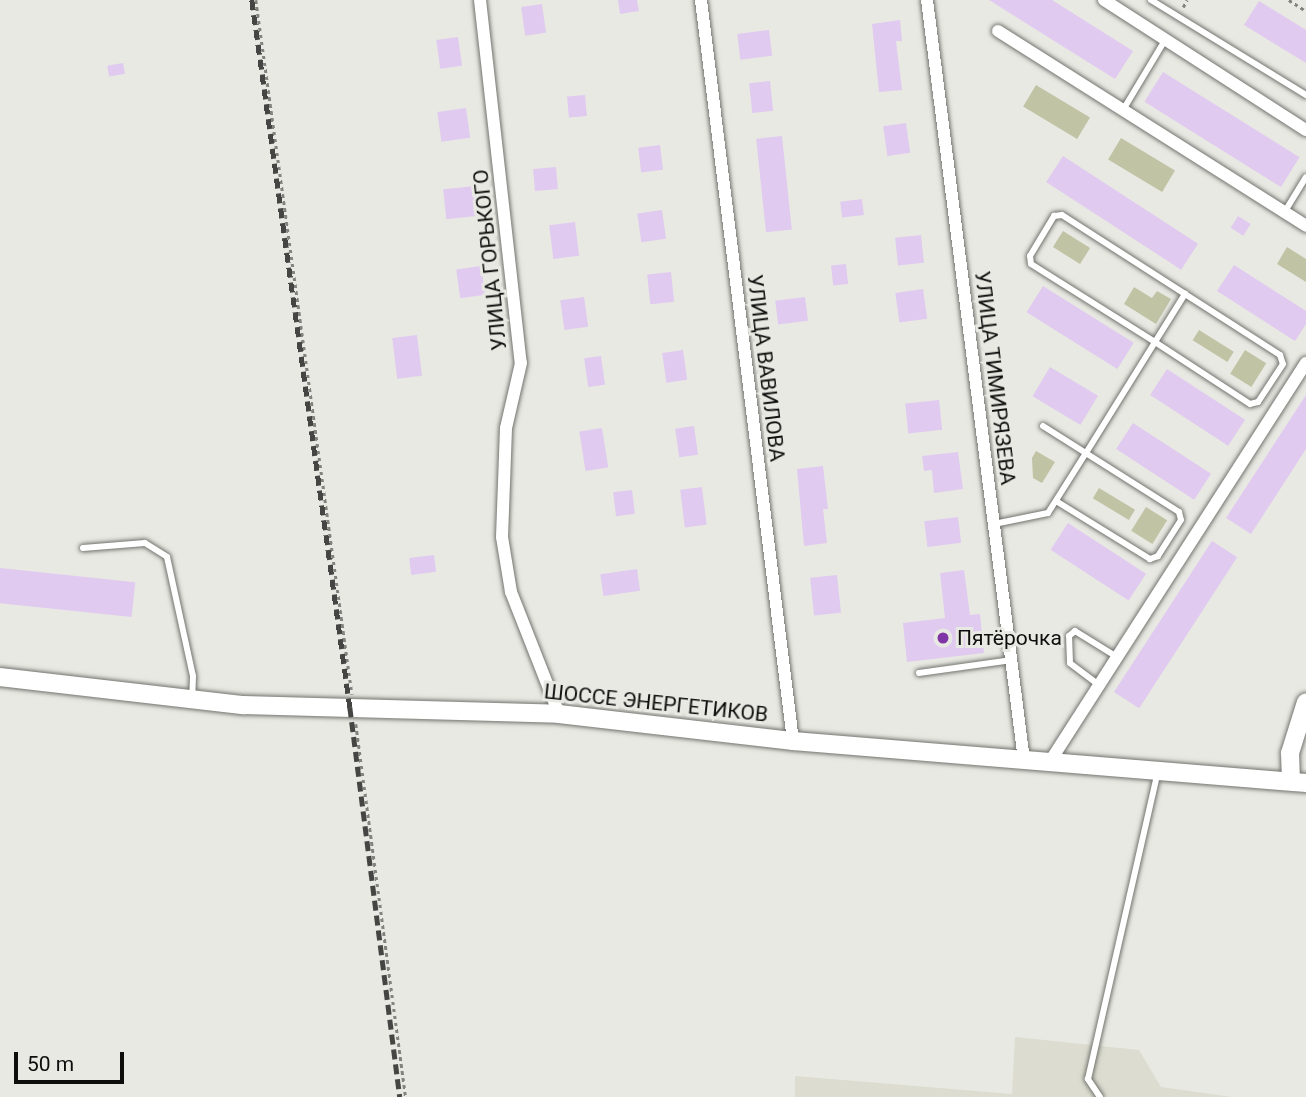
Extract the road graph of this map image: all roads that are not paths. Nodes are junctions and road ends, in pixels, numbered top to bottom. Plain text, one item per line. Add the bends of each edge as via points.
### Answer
1 (480, 0) edge
2 (701, 0) edge
3 (927, 0) edge
4 (1104, 0) edge
5 (1151, 0) edge
6 (998, 31) dead end
7 (1166, 40) junction
8 (1306, 95) edge
9 (1122, 110) junction
10 (1304, 125) edge
11 (1306, 177) edge
12 (1284, 213) junction
13 (1306, 226) edge
14 (1185, 294) junction
15 (1155, 342) junction
16 (1306, 363) edge
17 (1043, 426) dead end
18 (1086, 453) junction
19 (1056, 501) junction
20 (995, 524) junction
21 (83, 548) dead end
22 (1117, 657) junction
23 (1012, 660) junction
24 (919, 673) dead end
25 (0, 677) edge
26 (1099, 685) junction
27 (192, 699) junction
28 (1306, 702) edge
29 (559, 714) junction
30 (793, 741) junction
31 (1024, 760) junction
32 (1051, 760) junction
33 (1158, 769) junction
34 (1299, 782) edge
35 (1100, 1097) edge

1 - 29 street, УЛИЦА ГОРЬКОГО via 522,363 506,428 502,537 511,592
2 - 30 street, УЛИЦА ВАВИЛОВА
3 - 20 street, УЛИЦА ТИМИРЯЗЕВА
4 - 7 street
5 - 8 lane
6 - 9 street
7 - 9 lane
7 - 10 street
9 - 12 street
11 - 12 lane
12 - 13 street
14 - 15 lane
14 - 15 lane via 1280,355 1283,363 1265,393 1250,404
14 - 15 lane via 1062,215 1054,216 1030,256 1031,264
15 - 18 lane
16 - 22 street
17 - 18 lane
18 - 19 lane
18 - 19 lane via 1179,512 1181,520 1158,556 1150,559
19 - 20 lane via 1048,513
20 - 23 street, УЛИЦА ТИМИРЯЗЕВА
21 - 27 lane via 145,543 167,557 193,676
22 - 26 street
22 - 26 lane via 1075,631 1069,636 1070,663
23 - 24 lane
23 - 31 street, УЛИЦА ТИМИРЯЗЕВА
25 - 27 main road, ШОССЕ ЭНЕРГЕТИКОВ
26 - 32 street
27 - 29 main road, ШОССЕ ЭНЕРГЕТИКОВ via 243,705
28 - 34 main road via 1290,753
29 - 30 main road, ШОССЕ ЭНЕРГЕТИКОВ
30 - 31 main road, ШОССЕ ЭНЕРГЕТИКОВ
31 - 32 main road, ШОССЕ ЭНЕРГЕТИКОВ
32 - 33 main road, ШОССЕ ЭНЕРГЕТИКОВ
33 - 34 main road, ШОССЕ ЭНЕРГЕТИКОВ
33 - 35 lane via 1088,1079

